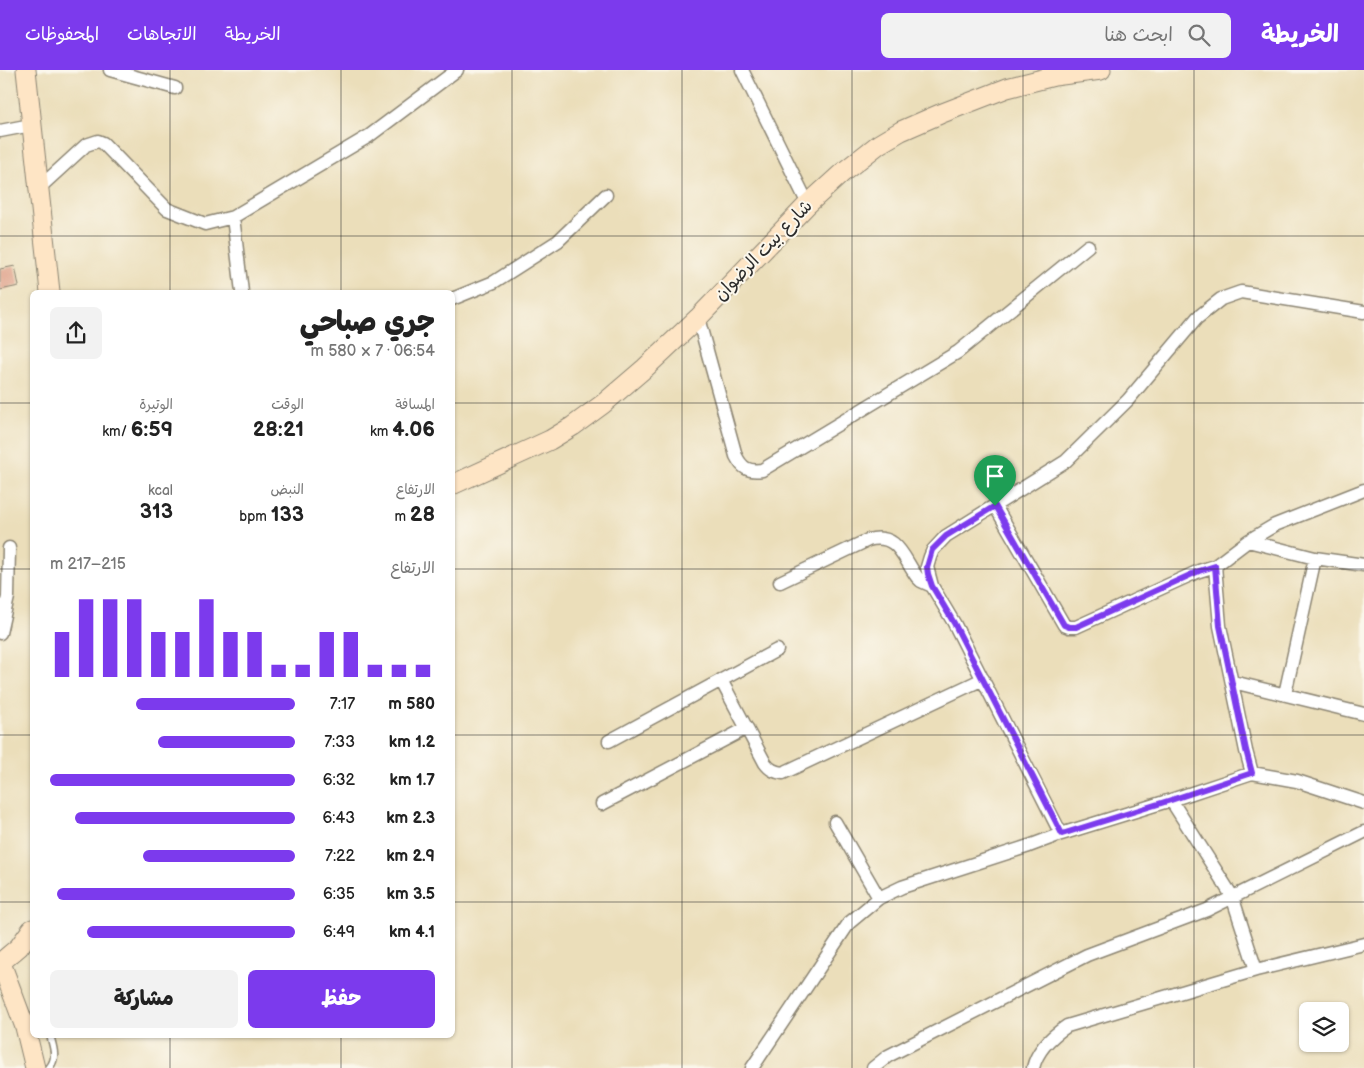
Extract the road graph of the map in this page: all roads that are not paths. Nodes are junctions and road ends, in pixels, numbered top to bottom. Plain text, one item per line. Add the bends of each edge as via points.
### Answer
1 (26, 70) edge
2 (110, 70) edge
3 (457, 70) edge
4 (742, 70) edge
5 (1101, 70) edge
6 (175, 88) dead end
7 (31, 125) junction
8 (0, 131) edge
9 (39, 188) junction
10 (606, 195) dead end
11 (808, 204) junction
12 (233, 216) junction
13 (1088, 246) dead end
14 (50, 290) edge
15 (242, 290) edge
16 (455, 298) edge
17 (1364, 312) edge
18 (698, 318) junction
19 (455, 484) edge
20 (1364, 490) edge
21 (995, 506) junction
22 (1248, 541) junction
23 (9, 548) dead end
24 (1315, 558) junction
25 (1364, 565) edge
26 (1215, 566) junction
27 (780, 582) dead end
28 (932, 586) junction
29 (0, 633) edge
30 (777, 650) dead end
31 (983, 679) junction
32 (721, 680) junction
33 (1233, 682) junction
34 (1285, 694) junction
35 (1364, 714) edge
36 (747, 728) junction
37 (609, 741) dead end
38 (1252, 773) junction
39 (1171, 800) junction
40 (1364, 803) edge
41 (602, 804) dead end
42 (835, 822) dead end
43 (1364, 832) edge
44 (1062, 834) junction
45 (1232, 896) junction
46 (879, 898) junction
47 (30, 932) edge
48 (1364, 944) edge
49 (0, 962) edge
50 (1256, 970) junction
51 (51, 1038) edge
52 (35, 1068) edge
53 (49, 1068) edge
54 (752, 1068) edge
55 (873, 1068) edge
56 (1034, 1068) edge

1 - 7 street
2 - 6 street
3 - 12 street via 370,136
4 - 11 street
5 - 11 street, شارع بيت الرضوان via 1054,76 1007,88 902,131 859,159
7 - 8 street
7 - 9 street
9 - 12 street via 86,145 98,141 167,209 205,224
9 - 14 street
10 - 16 street via 558,240 494,282
11 - 18 street, شارع بيت الرضوان
12 - 15 street
13 - 18 street via 958,352 762,470 746,470 736,456
17 - 21 street via 1241,292 1221,299 1197,318 1128,400 1066,461
18 - 19 street, شارع بيت الرضوان via 645,368 573,426
20 - 22 street via 1275,525
21 - 26 street via 1064,625 1069,627 1076,627
21 - 28 street via 946,536 932,550 927,567
22 - 24 street
22 - 26 street
23 - 29 street via 10,580
24 - 25 street
24 - 34 street
26 - 33 street via 1220,626
27 - 28 street via 868,540 881,538 896,545 921,581
28 - 31 street
30 - 32 street
31 - 36 street via 783,773 769,768
31 - 44 street
32 - 36 street
32 - 37 street
33 - 34 street
33 - 38 street
34 - 35 street
36 - 41 street
38 - 39 street
38 - 40 street via 1297,782
39 - 44 street
39 - 45 street
42 - 46 street
43 - 45 street
44 - 46 street via 902,886
45 - 50 street
45 - 55 street via 1207,910 1088,954 888,1056
46 - 54 street via 849,924
47 - 49 street via 19,947
48 - 50 street
49 - 52 street via 21,1009
50 - 56 street via 1067,1026 1035,1057
51 - 53 lane via 55,1060

